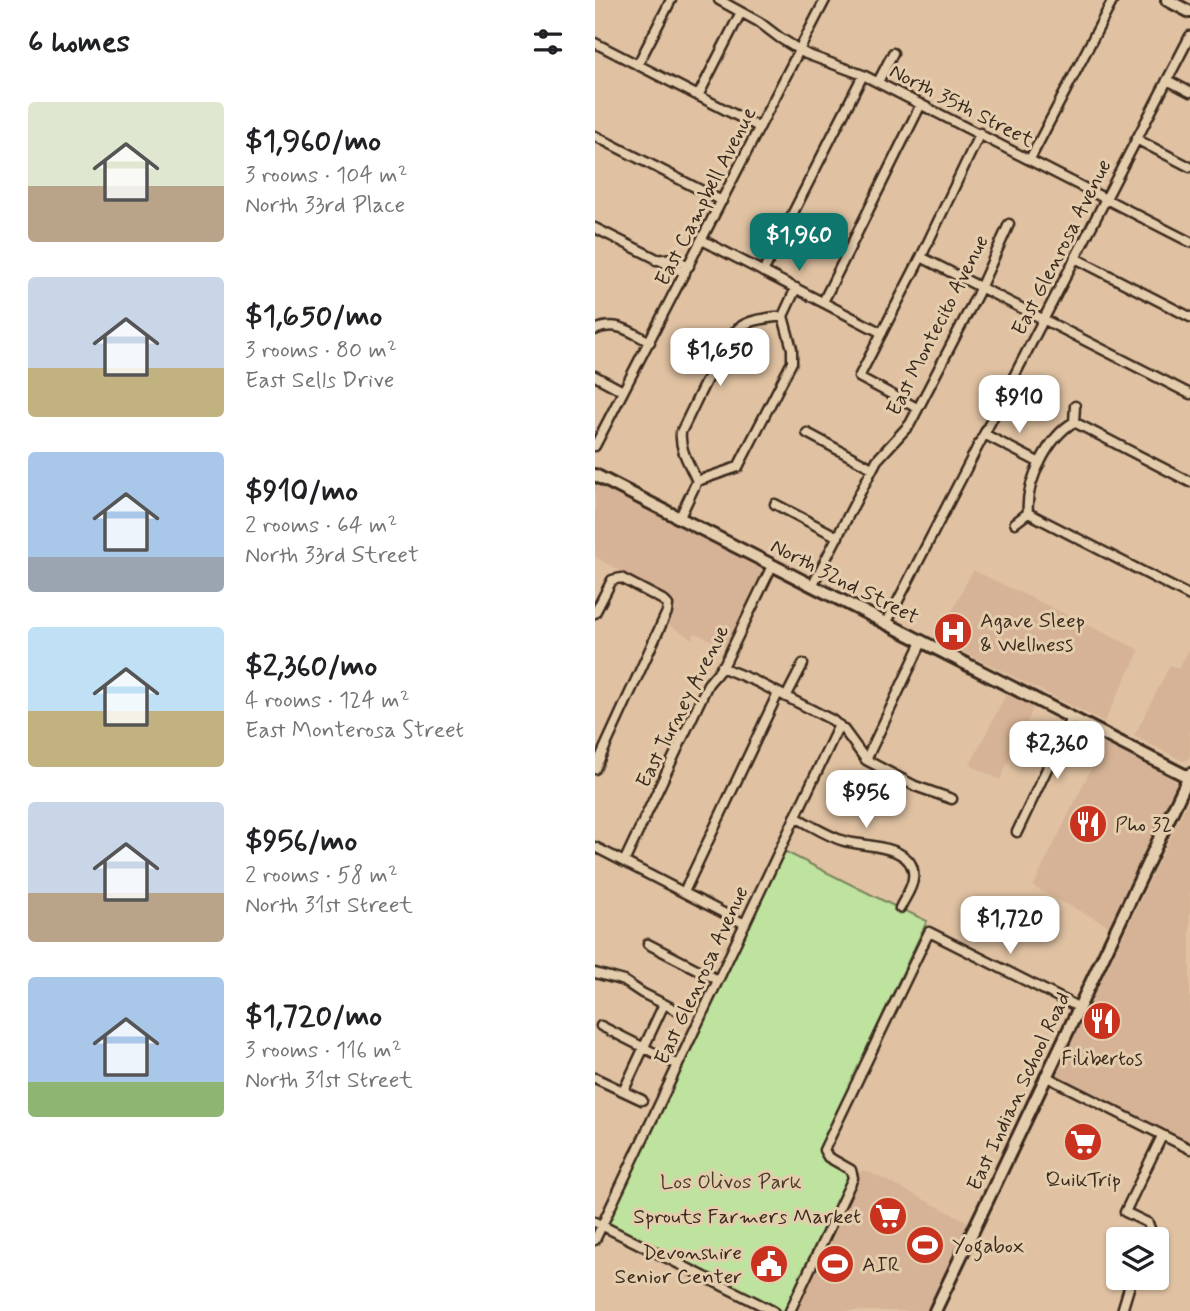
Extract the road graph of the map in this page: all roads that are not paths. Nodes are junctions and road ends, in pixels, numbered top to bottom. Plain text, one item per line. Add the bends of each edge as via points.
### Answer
1 (671, 0) edge
2 (719, 0) edge
3 (825, 0) edge
4 (1113, 0) edge
5 (1170, 1) edge
6 (741, 12) junction
7 (1190, 12) edge
8 (1190, 36) edge
9 (595, 43) edge
10 (799, 50) junction
11 (893, 53) dead end
12 (638, 64) junction
13 (863, 75) junction
14 (1167, 80) junction
15 (878, 82) junction
16 (1190, 92) edge
17 (698, 96) junction
18 (922, 104) junction
19 (759, 127) junction
20 (980, 133) junction
21 (595, 136) edge
22 (1136, 139) junction
23 (1030, 159) junction
24 (1190, 167) edge
25 (1106, 199) junction
26 (722, 201) junction
27 (1009, 224) dead end
28 (595, 228) edge
29 (702, 240) junction
30 (1190, 242) edge
31 (921, 257) junction
32 (1075, 258) junction
33 (687, 270) junction
34 (763, 272) junction
35 (980, 287) junction
36 (796, 288) junction
37 (823, 302) junction
38 (783, 316) junction
39 (1190, 317) edge
40 (1043, 320) junction
41 (595, 330) edge
42 (882, 333) junction
43 (650, 342) junction
44 (595, 376) edge
45 (623, 391) junction
46 (1190, 394) edge
47 (1075, 406) dead end
48 (917, 408) junction
49 (1074, 422) junction
50 (807, 433) dead end
51 (984, 434) junction
52 (595, 446) edge
53 (1040, 463) junction
54 (872, 468) junction
55 (595, 475) edge
56 (697, 481) junction
57 (1190, 482) edge
58 (775, 504) dead end
59 (1028, 513) junction
60 (679, 519) junction
61 (1015, 523) dead end
62 (838, 537) junction
63 (772, 566) junction
64 (812, 586) junction
65 (1190, 596) edge
66 (595, 613) edge
67 (886, 624) junction
68 (922, 642) junction
69 (803, 664) dead end
70 (721, 667) junction
71 (782, 695) junction
72 (1072, 718) junction
73 (839, 724) junction
74 (866, 760) junction
75 (595, 769) edge
76 (1189, 776) edge
77 (952, 799) dead end
78 (795, 817) junction
79 (1017, 832) dead end
80 (595, 847) edge
81 (624, 862) junction
82 (684, 892) junction
83 (899, 908) dead end
84 (745, 924) junction
85 (648, 944) dead end
86 (595, 973) edge
87 (718, 980) junction
88 (664, 1004) junction
89 (1078, 1007) junction
90 (682, 1013) dead end
91 (601, 1026) dead end
92 (644, 1048) junction
93 (678, 1065) junction
94 (1045, 1076) junction
95 (595, 1079) edge
96 (624, 1090) junction
97 (642, 1100) dead end
98 (1162, 1136) junction
99 (1190, 1149) edge
100 (599, 1224) edge
101 (1149, 1227) edge
102 (595, 1240) edge
103 (1128, 1290) edge
104 (773, 1311) edge
105 (790, 1311) edge
106 (935, 1311) edge
107 (1122, 1311) edge

1 - 12 street
2 - 6 street, North 35th Street
3 - 10 street, East Campbell Avenue
4 - 23 street
5 - 7 main road
6 - 10 street, North 35th Street
6 - 17 street
8 - 14 street, East Glenrosa Avenue
9 - 12 street
10 - 13 street, North 35th Street
10 - 19 street, East Campbell Avenue
11 - 15 street
12 - 17 street
13 - 15 street, North 35th Street
13 - 34 street
14 - 16 street
14 - 22 street, East Glenrosa Avenue
15 - 18 street, North 35th Street
17 - 19 street
18 - 20 street, North 35th Street
18 - 37 street
19 - 26 street, East Campbell Avenue
20 - 23 street, North 35th Street
20 - 31 street
21 - 26 street
22 - 24 street
22 - 25 street, East Glenrosa Avenue
23 - 25 street, North 35th Street
25 - 30 street, North 35th Street
25 - 32 street, East Glenrosa Avenue
26 - 29 street, East Campbell Avenue
27 - 35 street, East Montecito Avenue
28 - 33 street via 656,260
29 - 33 street, East Campbell Avenue
29 - 34 street
31 - 35 street
31 - 42 street
32 - 39 street
32 - 40 street, East Glenrosa Avenue
33 - 43 street, East Campbell Avenue
34 - 36 street
35 - 40 street
35 - 48 street, East Montecito Avenue
36 - 37 street
36 - 38 street
37 - 42 street
38 - 56 street via 792,362 739,467
38 - 56 street via 740,327 718,359 681,432 683,451
40 - 46 street
40 - 51 street, East Glenrosa Avenue
41 - 43 street via 618,325
42 - 48 street via 859,377
43 - 45 street, East Campbell Avenue
44 - 45 street
45 - 52 street, East Campbell Avenue
47 - 49 street
48 - 54 street, East Montecito Avenue via 910,424
49 - 53 street via 1054,440
49 - 57 street
50 - 54 street
51 - 53 street
51 - 67 street, East Glenrosa Avenue
53 - 59 street
54 - 62 street, East Montecito Avenue
55 - 60 main road, North 32nd Street
56 - 60 street
58 - 62 street
59 - 61 street
59 - 65 street
60 - 63 main road, North 32nd Street
62 - 64 street, East Montecito Avenue
63 - 64 main road, North 32nd Street
63 - 70 street, East Turney Avenue
64 - 67 main road, North 32nd Street
66 - 75 street via 612,580 621,578 668,605
67 - 68 main road, North 32nd Street
68 - 72 main road, North 32nd Street
68 - 74 street
69 - 71 street
70 - 71 street
70 - 81 street, East Turney Avenue via 708,684
71 - 73 street
71 - 82 street
72 - 76 main road, North 32nd Street
72 - 79 street
73 - 74 street
73 - 78 street, East Glenrosa Avenue
74 - 77 street
76 - 89 main road, East Indian School Road
78 - 83 street via 842,840 892,850 904,857 912,867 913,880
78 - 84 street, East Glenrosa Avenue
80 - 81 street
81 - 82 street
82 - 84 street
84 - 87 street, East Glenrosa Avenue
85 - 87 street
86 - 88 street via 624,981
87 - 93 street, East Glenrosa Avenue
88 - 90 street
88 - 92 street
89 - 94 main road, East Indian School Road
89 - 105 street via 929,932 824,1150 851,1170 853,1178
91 - 92 street
92 - 93 street
92 - 96 street
93 - 100 street, East Glenrosa Avenue
94 - 98 street
94 - 106 main road, East Indian School Road
95 - 96 street
96 - 97 street
98 - 99 street
98 - 101 street via 1125,1212
100 - 102 street, East Glenrosa Avenue
100 - 104 street
103 - 107 street

